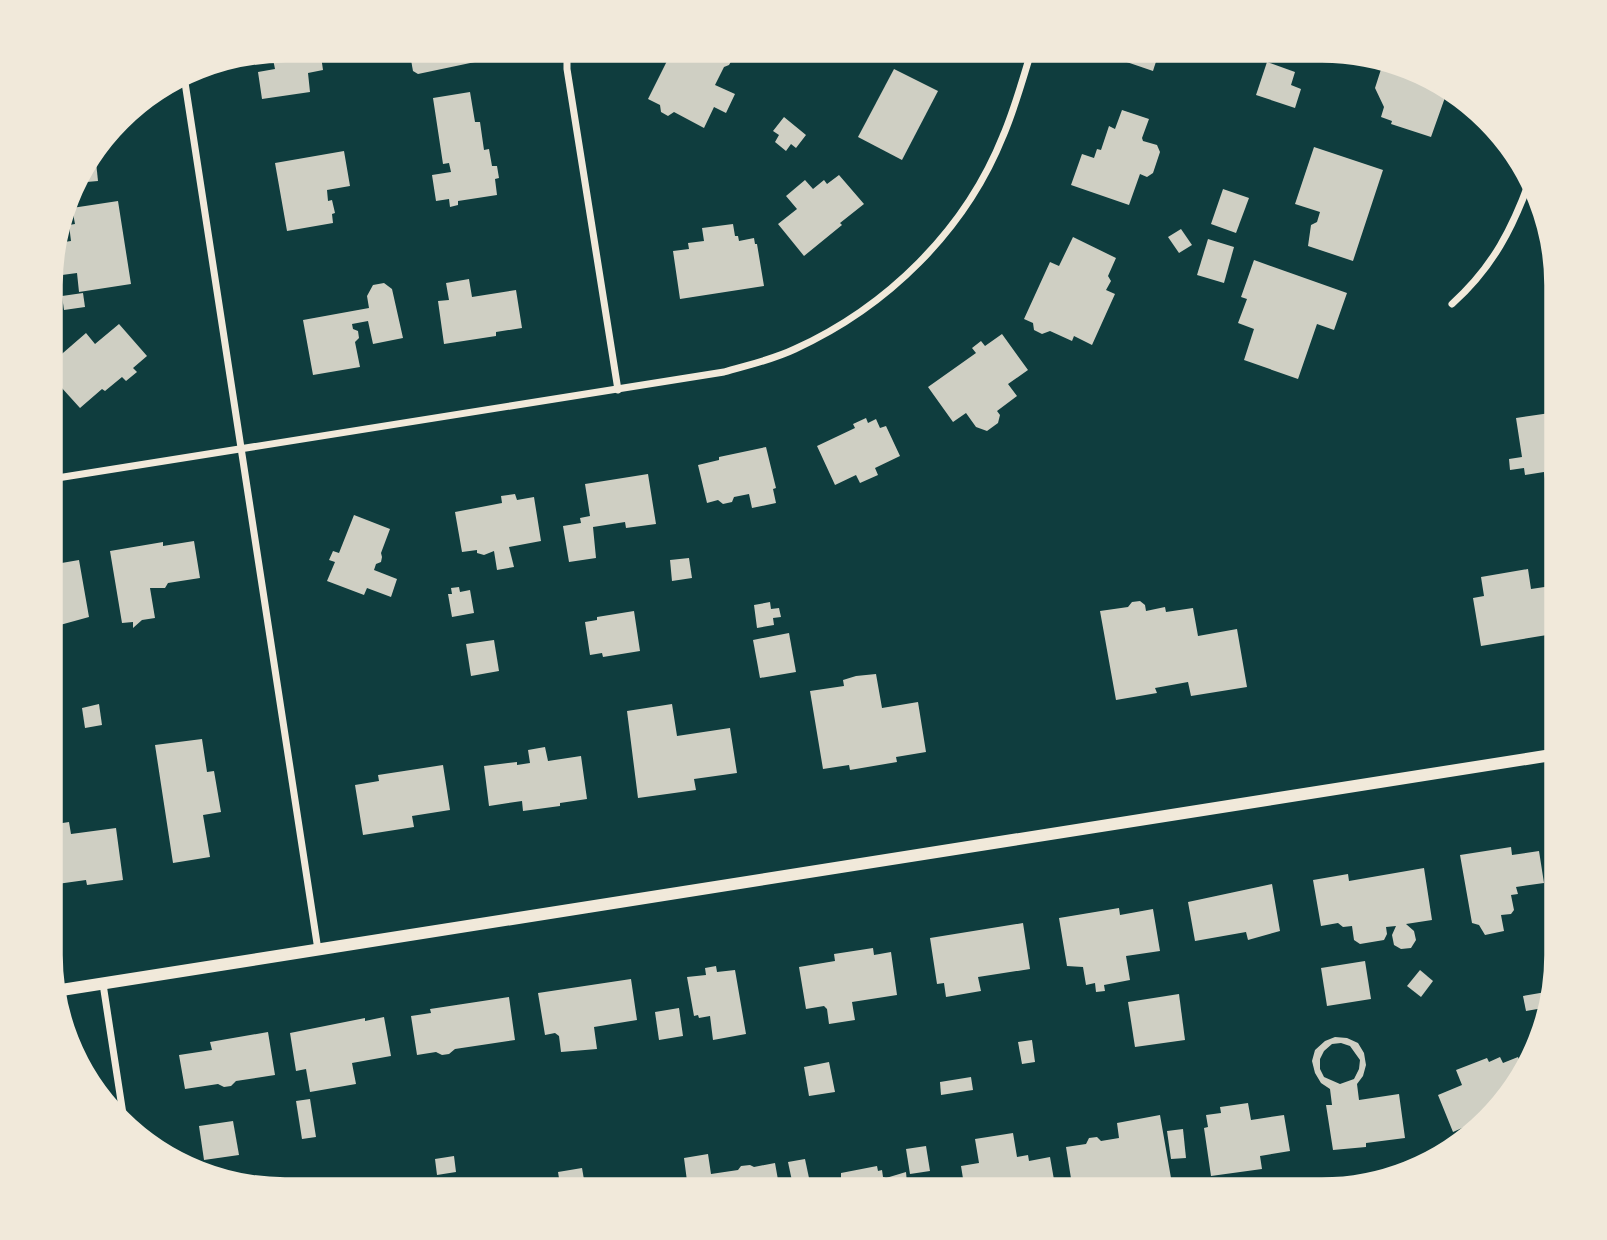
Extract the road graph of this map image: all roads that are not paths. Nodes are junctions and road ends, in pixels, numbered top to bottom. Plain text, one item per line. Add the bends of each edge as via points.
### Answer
1 (567, 61) edge
2 (1028, 62) edge
3 (185, 85) edge
4 (1526, 192) edge
5 (1452, 304) dead end
6 (618, 390) junction
7 (242, 449) junction
8 (61, 476) edge
9 (1545, 756) edge
10 (318, 950) junction
11 (103, 984) junction
12 (65, 990) edge
13 (122, 1108) edge

1 - 6 street
2 - 6 street via 1004,135 969,202 942,239 893,288 844,324 782,355 724,372
3 - 7 street
4 - 5 street via 1501,247
6 - 7 street
7 - 8 street
7 - 10 street
9 - 10 street
10 - 11 street
11 - 12 street
11 - 13 street

